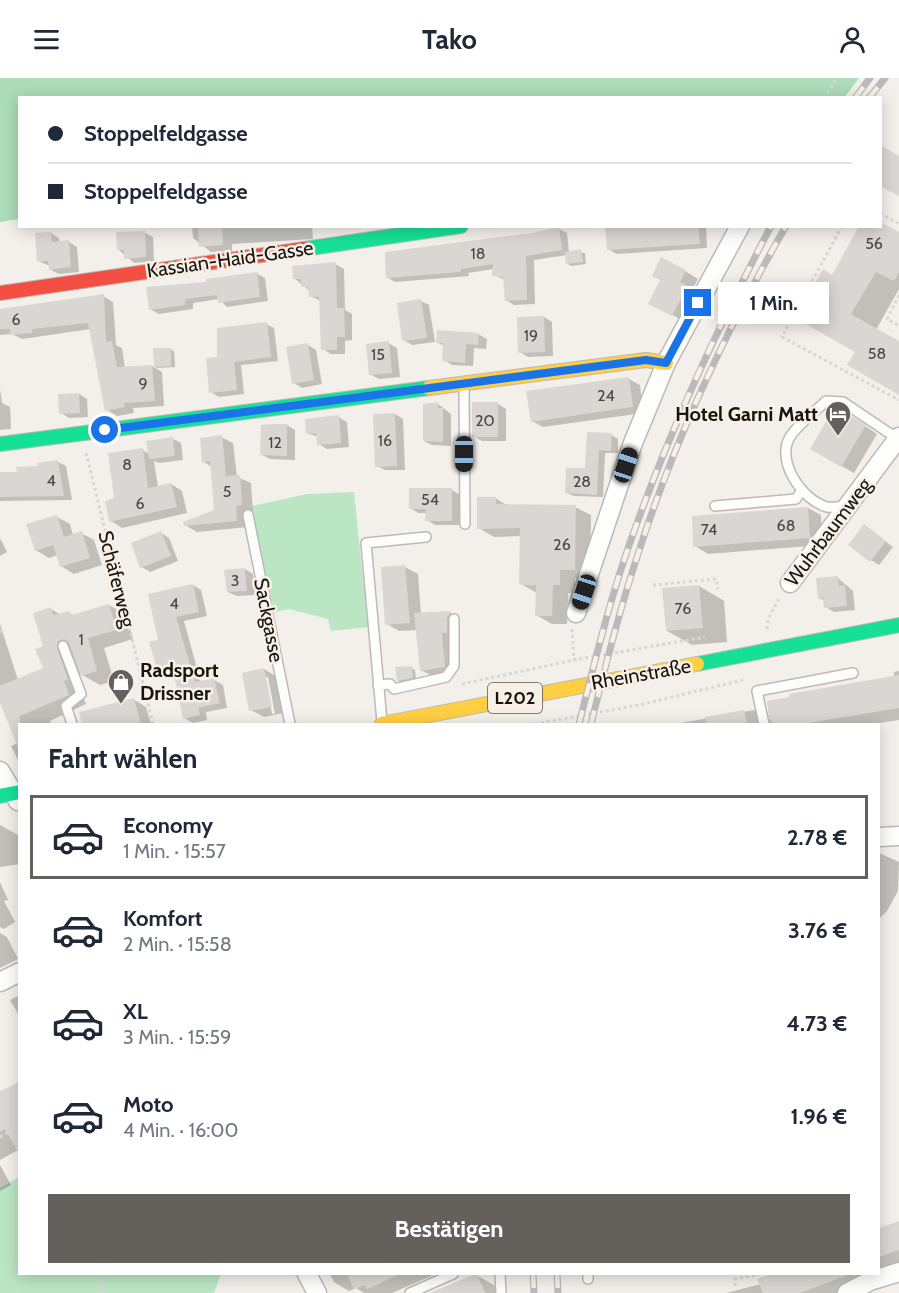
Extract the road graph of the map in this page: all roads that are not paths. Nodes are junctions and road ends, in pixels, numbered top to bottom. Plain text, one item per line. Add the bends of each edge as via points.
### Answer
1 (447, 228) edge
2 (739, 228) edge
3 (0, 293) edge
4 (666, 363) junction
5 (464, 384) junction
6 (898, 438) edge
7 (0, 444) edge
8 (802, 490) junction
9 (715, 506) dead end
10 (846, 506) junction
11 (248, 515) dead end
12 (465, 524) dead end
13 (426, 537) dead end
14 (790, 583) road end
15 (576, 614) road end
16 (454, 619) dead end
17 (899, 625) edge
18 (63, 646) dead end
19 (853, 674) dead end
20 (378, 685) junction
21 (72, 723) edge
22 (290, 723) edge
23 (382, 723) edge
24 (387, 723) edge
25 (764, 723) edge
26 (0, 771) edge
27 (13, 796) edge
28 (899, 836) edge
29 (880, 837) edge
30 (18, 973) edge
31 (0, 982) edge
32 (899, 1272) edge
33 (307, 1275) edge
34 (451, 1275) edge
35 (500, 1275) edge
36 (316, 1293) edge
37 (410, 1293) edge
38 (501, 1293) edge
39 (847, 1293) edge

1 - 3 street, Kassian-Haid-Gasse
2 - 4 street
4 - 5 street via 646,360
4 - 15 street via 633,443
5 - 7 street
5 - 12 lane
6 - 8 lane via 843,402 826,400 789,438 786,456
6 - 10 street, Wuhrbaumweg
8 - 9 lane via 796,499
8 - 10 lane via 827,507
10 - 14 street, Wuhrbaumweg
11 - 22 lane, Sackgasse
13 - 20 lane, Rheinstraße via 366,543
16 - 20 lane via 451,673 403,689
17 - 24 street, Rheinstraße / L202
18 - 21 lane via 81,694 66,706
19 - 25 lane via 757,692
20 - 23 lane, Rheinstraße
26 - 27 street
28 - 29 street
30 - 31 street
32 - 39 street
33 - 36 street
34 - 37 lane
35 - 38 lane

